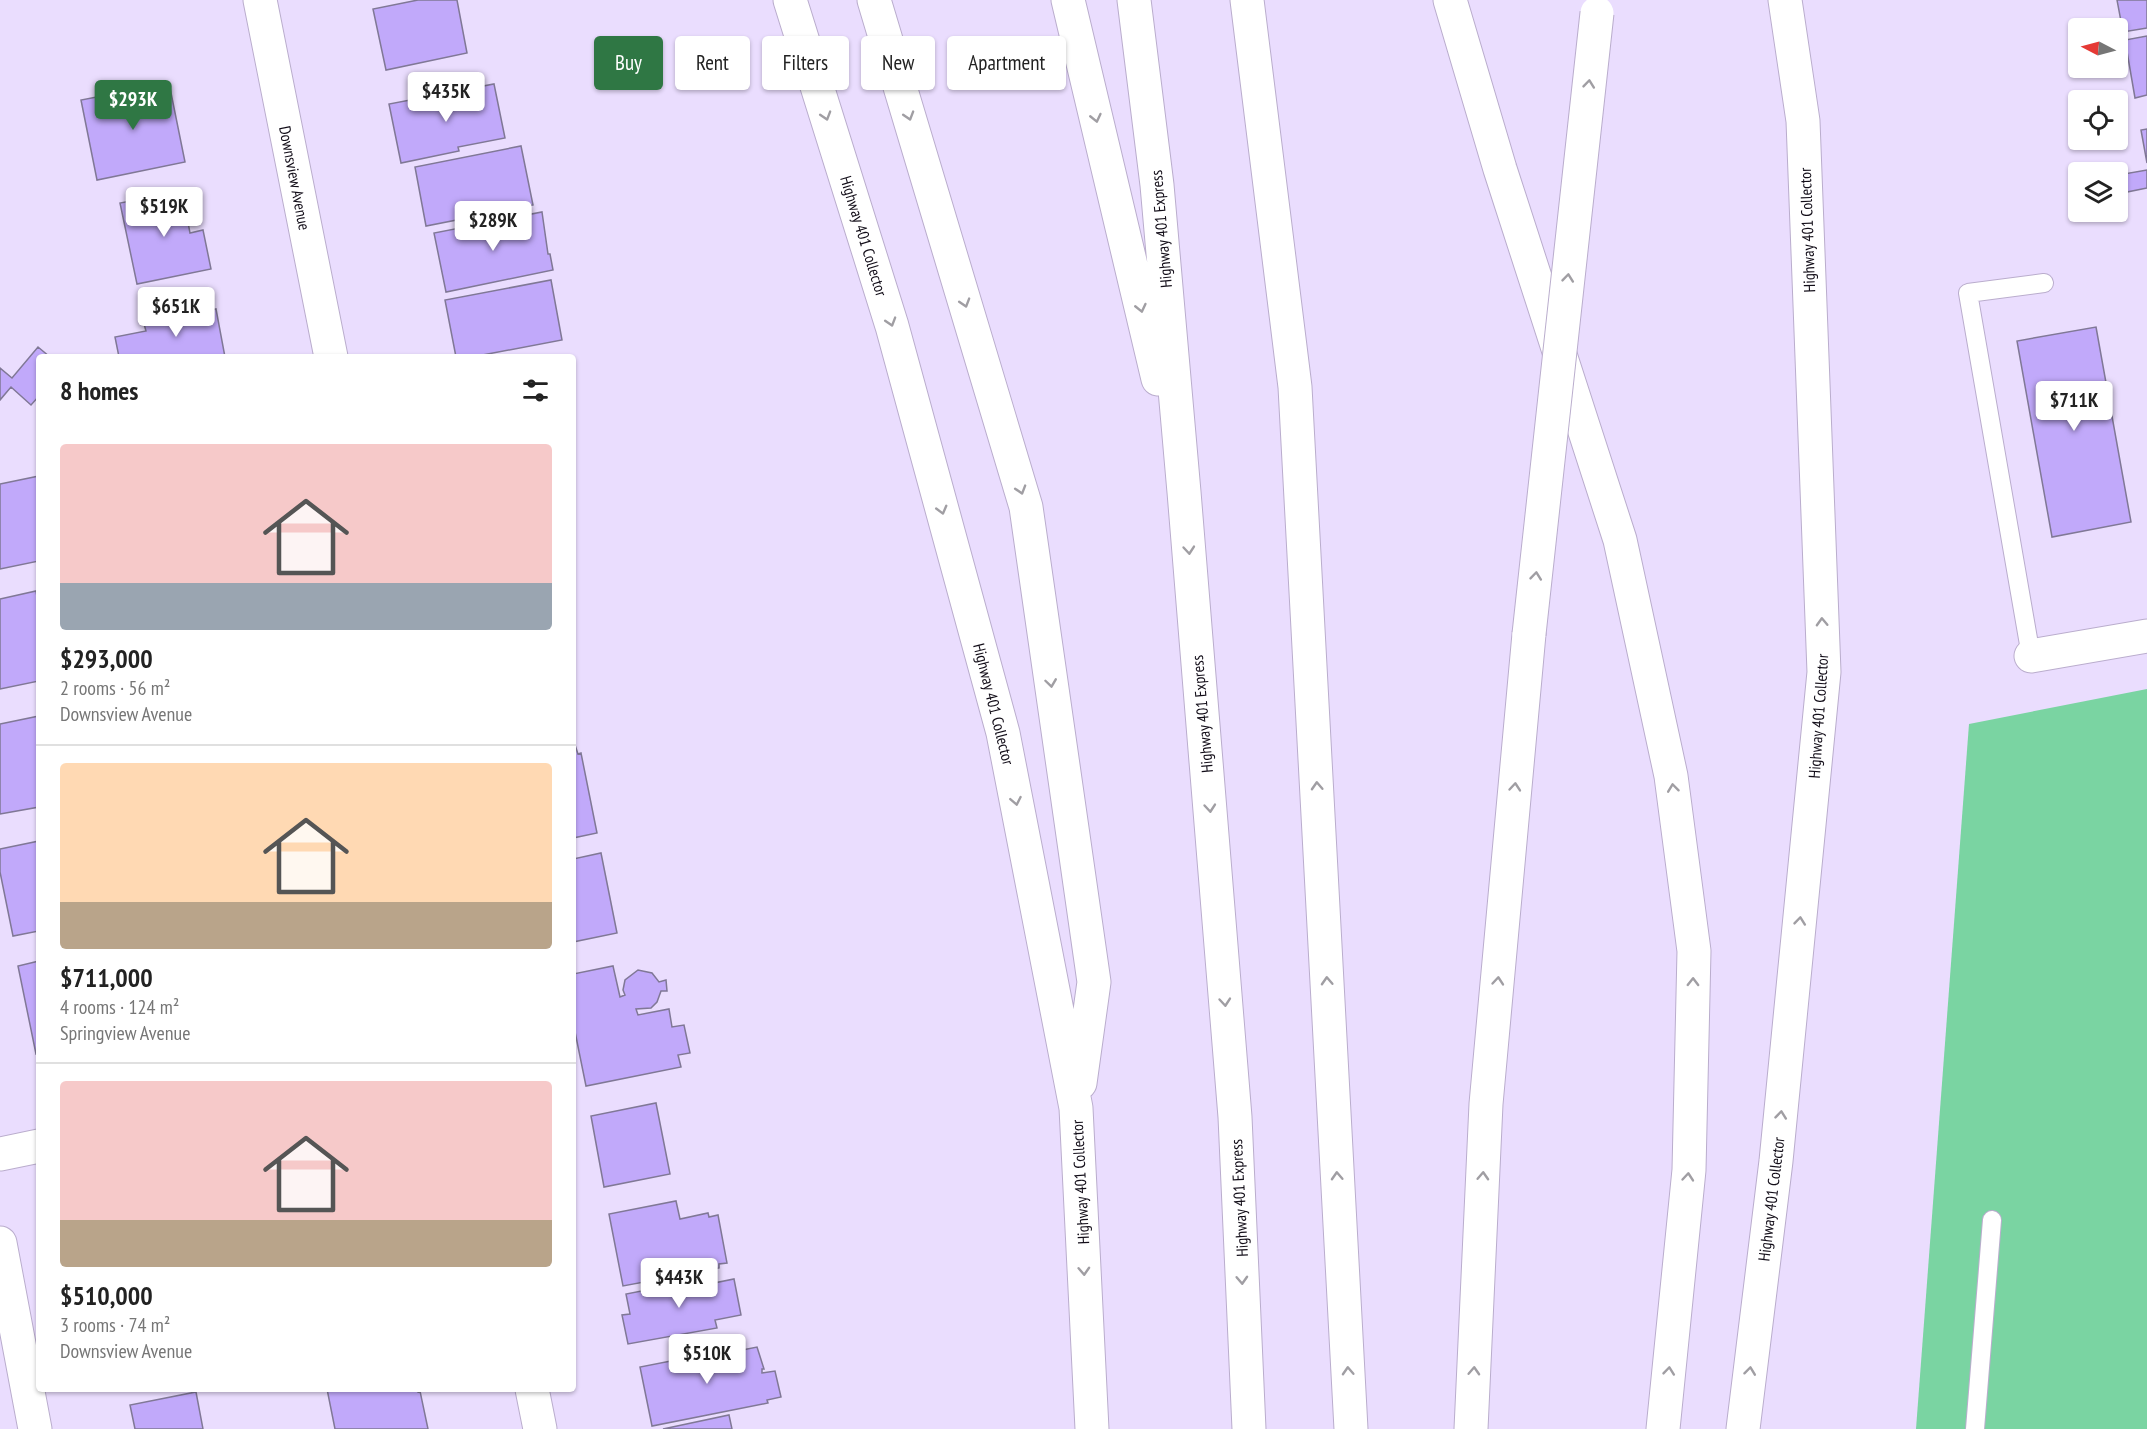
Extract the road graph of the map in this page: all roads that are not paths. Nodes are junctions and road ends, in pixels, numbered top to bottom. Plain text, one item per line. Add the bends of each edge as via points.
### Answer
1 (260, 0) edge
2 (790, 0) edge
3 (874, 0) edge
4 (1068, 0) edge
5 (1134, 0) edge
6 (1247, 0) edge
7 (1450, 0) edge
8 (1785, 0) edge
9 (1597, 6) edge
10 (2044, 283) dead end
11 (330, 354) edge
12 (1184, 492) junction
13 (2147, 636) edge
14 (2031, 656) joint
15 (1076, 1108) junction
16 (36, 1147) edge
17 (0, 1154) edge
18 (1992, 1220) dead end
19 (0, 1243) edge
20 (533, 1392) edge
21 (35, 1429) edge
22 (540, 1429) edge
23 (1092, 1429) edge
24 (1249, 1429) edge
25 (1351, 1429) edge
26 (1471, 1429) edge
27 (1663, 1429) edge
28 (1743, 1429) edge
29 (1975, 1429) edge

1 - 11 main road, Downsview Avenue
2 -> 15 main road, Highway 401 Collector via 892,326 1003,733
3 -> 15 main road via 1026,507 1094,982
4 -> 12 main road
5 - 12 main road, Highway 401 Express via 1157,185
25 -> 6 main road via 1295,387
27 -> 7 main road via 1689,1170 1694,951 1671,776 1620,540 1500,169
28 -> 8 main road, Highway 401 Collector via 1776,1161 1824,672 1803,121
26 -> 9 main road, bridge via 1486,1104 1529,634
10 - 14 lane via 1968,293
12 -> 24 main road, Highway 401 Express via 1235,1117
13 - 14 main road
15 -> 23 main road, Highway 401 Collector
16 - 17 main road
18 - 29 lane
19 - 21 main road
20 - 22 main road

